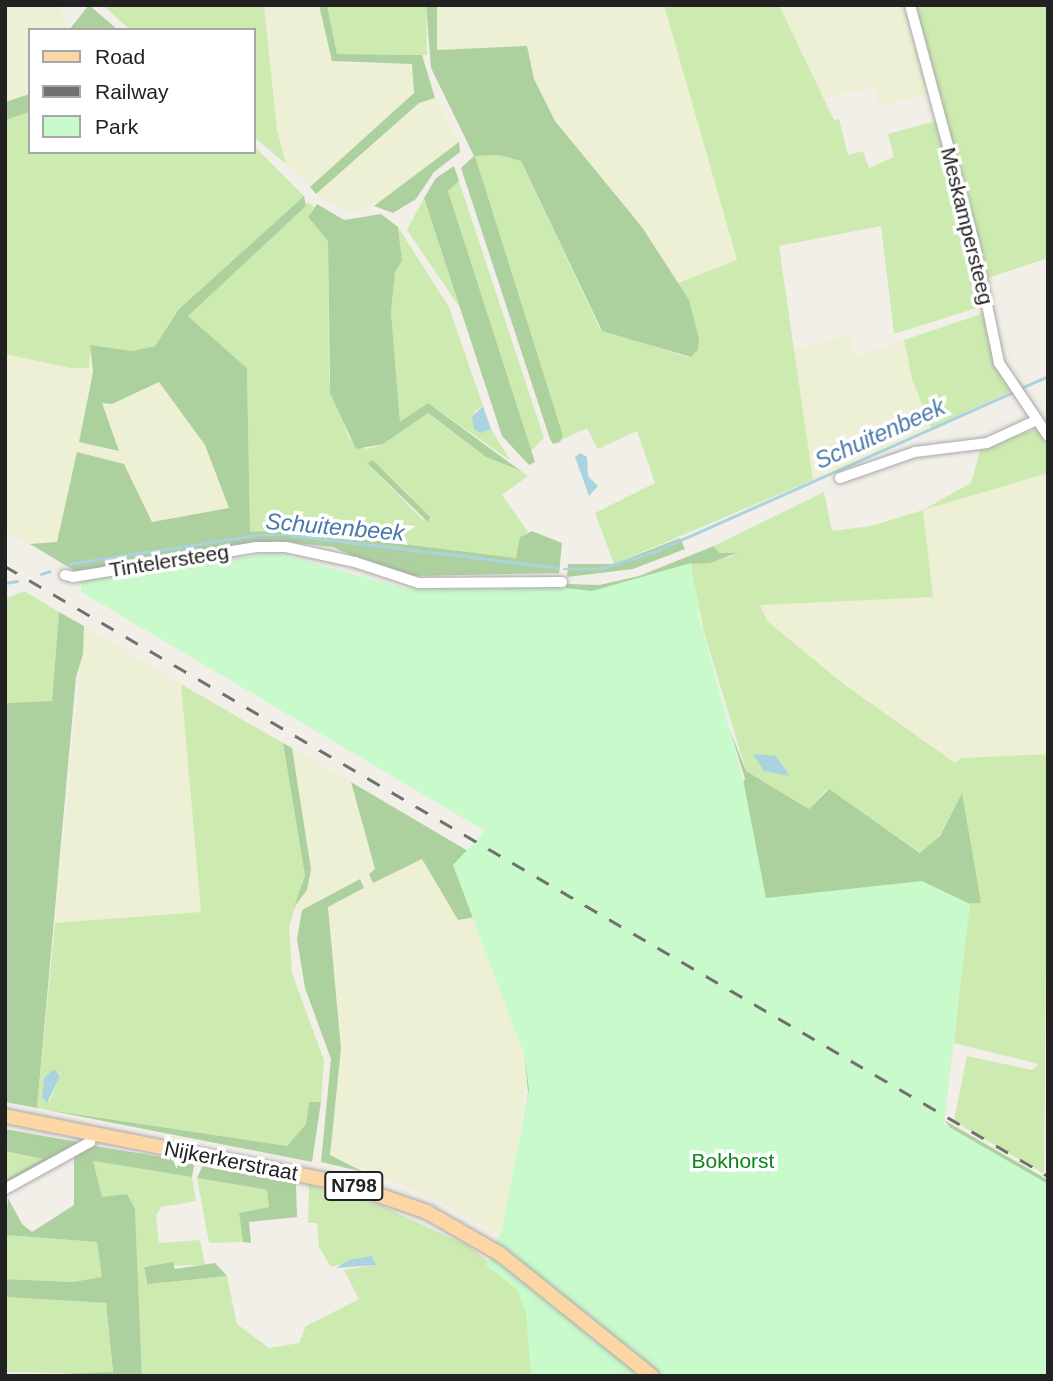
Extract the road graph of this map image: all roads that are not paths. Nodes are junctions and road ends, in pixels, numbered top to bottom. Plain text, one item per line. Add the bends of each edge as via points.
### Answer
1 (909, 5) edge
2 (1037, 421) junction
3 (1048, 436) edge
4 (840, 478) dead end
5 (65, 575) dead end
6 (562, 582) dead end
7 (5, 1116) edge
8 (92, 1134) junction
9 (5, 1189) edge
10 (652, 1376) edge

1 - 2 street, Meskampersteeg via 974,242 999,363
2 - 3 street, Meskampersteeg
2 - 4 street via 987,443 915,452
5 - 6 street, Tintelersteeg via 73,578 267,547 321,553 419,583
7 - 8 main road, Nijkerkerstraat / N798
8 - 9 street via 90,1142
8 - 10 main road, Nijkerkerstraat / N798 via 350,1185 427,1212 500,1254

